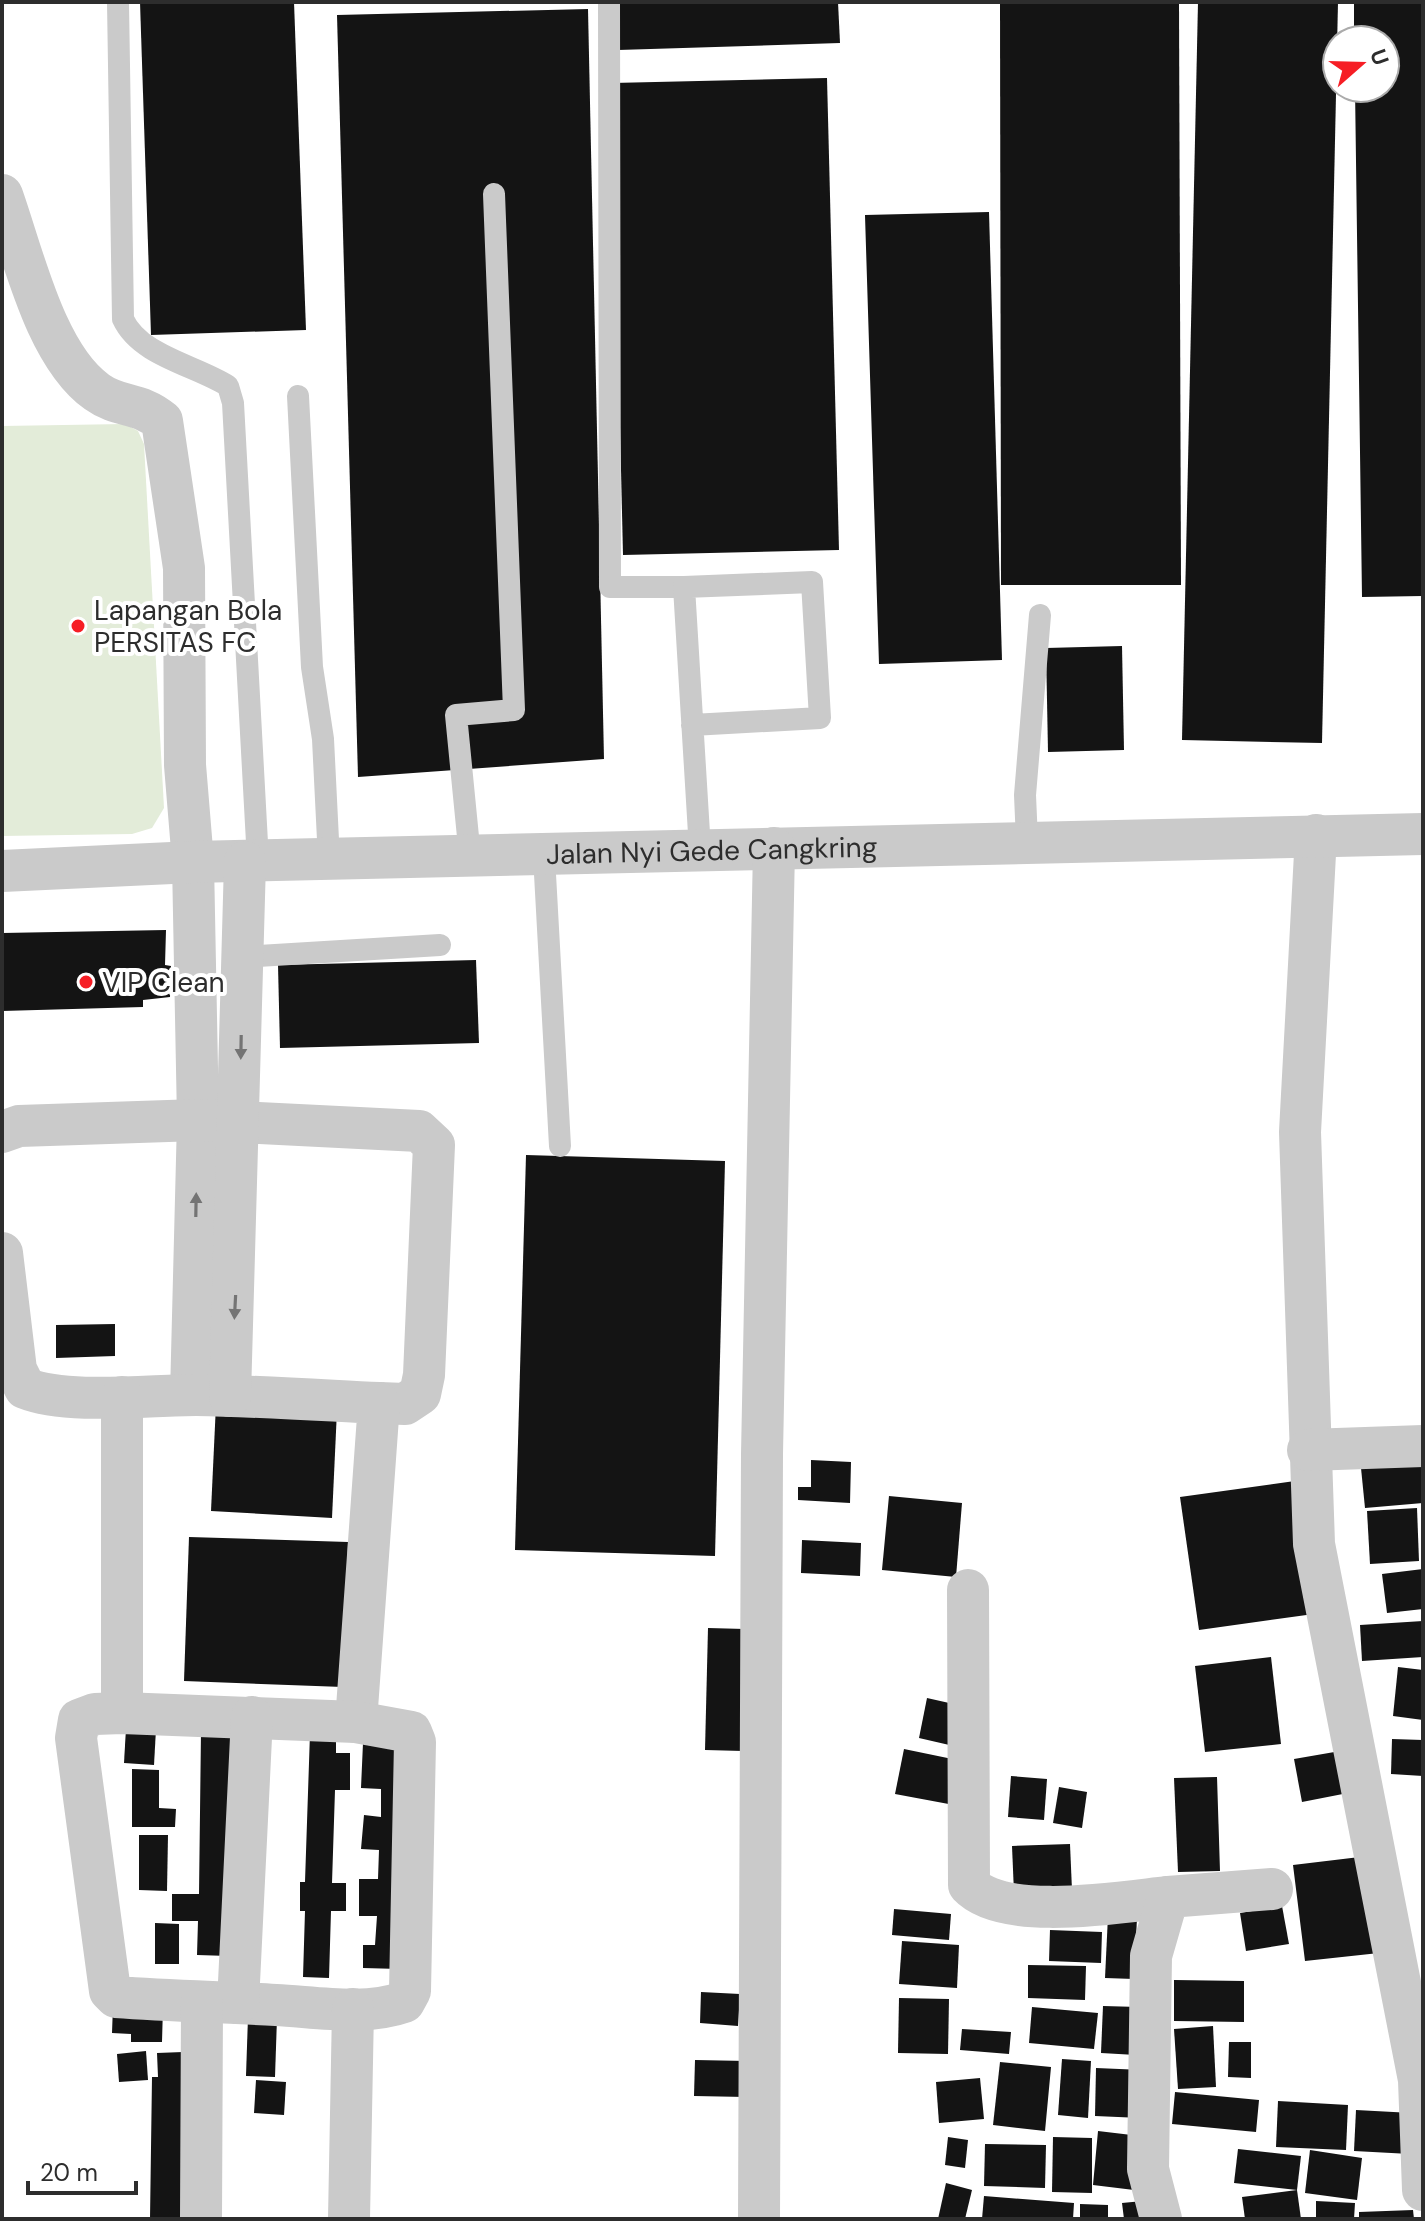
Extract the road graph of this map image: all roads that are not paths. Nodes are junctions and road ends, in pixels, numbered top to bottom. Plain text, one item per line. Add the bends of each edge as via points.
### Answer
1 (118, 2) edge
2 (609, 2) edge
3 (494, 194) dead end
4 (2, 195) edge
5 (298, 396) dead end
6 (684, 587) junction
7 (1040, 615) dead end
8 (692, 725) junction
9 (1423, 834) edge
10 (1316, 835) junction
11 (1027, 841) junction
12 (774, 848) junction
13 (700, 850) junction
14 (544, 856) junction
15 (470, 857) junction
16 (329, 860) junction
17 (251, 861) junction
18 (193, 862) junction
19 (2, 871) edge
20 (440, 945) dead end
21 (242, 957) junction
22 (196, 999) junction
23 (241, 1001) junction
24 (198, 1120) junction
25 (240, 1121) junction
26 (2, 1132) edge
27 (560, 1146) dead end
28 (2, 1253) edge
29 (211, 1396) junction
30 (122, 1397) junction
31 (379, 1403) junction
32 (1423, 1446) edge
33 (1308, 1450) junction
34 (968, 1590) dead end
35 (122, 1713) junction
36 (252, 1717) junction
37 (356, 1722) junction
38 (1272, 1889) dead end
39 (1168, 1897) junction
40 (220, 2003) junction
41 (353, 2009) junction
42 (1423, 2190) edge
43 (201, 2219) edge
44 (349, 2219) edge
45 (759, 2219) edge
46 (1161, 2219) edge

1 - 17 lane via 123,319 143,344 228,386 233,403
2 - 6 lane via 610,587
3 - 15 lane via 514,710 456,715
4 - 18 street via 53,335 77,374 116,403 142,406 162,421 184,568 185,765
5 - 16 lane via 312,667 323,739
6 - 8 lane
6 - 8 lane via 812,582 813,597 820,718
7 - 11 lane via 1025,795
8 - 13 lane
9 - 10 street, Jalan Nyi Gede Cangkring
10 - 11 street, Jalan Nyi Gede Cangkring
10 - 33 street via 1300,1132
11 - 12 street, Jalan Nyi Gede Cangkring
12 - 13 street, Jalan Nyi Gede Cangkring
12 - 45 street via 762,1470
13 - 14 street, Jalan Nyi Gede Cangkring
14 - 15 street, Jalan Nyi Gede Cangkring
14 - 27 lane
15 - 16 street, Jalan Nyi Gede Cangkring
16 - 17 street, Jalan Nyi Gede Cangkring
17 - 18 street, Jalan Nyi Gede Cangkring
17 - 21 street
18 - 19 street, Jalan Nyi Gede Cangkring
18 - 22 street
20 - 21 lane
21 - 23 street
22 - 23 street
22 - 24 street
23 -> 25 street
24 - 25 street
24 - 26 street via 19,1126
29 -> 24 street
25 -> 29 street
25 - 31 street via 419,1131 434,1145 420,1394 405,1404
28 - 30 street via 16,1370 25,1388
29 - 30 street
29 - 31 street
30 - 35 street
31 - 37 street
32 - 33 street
33 - 42 street via 1314,1544 1419,2080
34 - 39 street via 969,1885 981,1895 1044,1909
35 - 36 street
35 - 40 street via 86,1716 79,1720 76,1738 107,1984 116,1997
36 - 37 street
36 - 40 street
37 - 41 street via 401,1728 411,1732 415,1742 410,1991 404,2002 391,2007
38 - 39 street
39 - 46 street via 1151,1956 1148,2169
40 - 41 street
40 - 43 street
41 - 44 street

